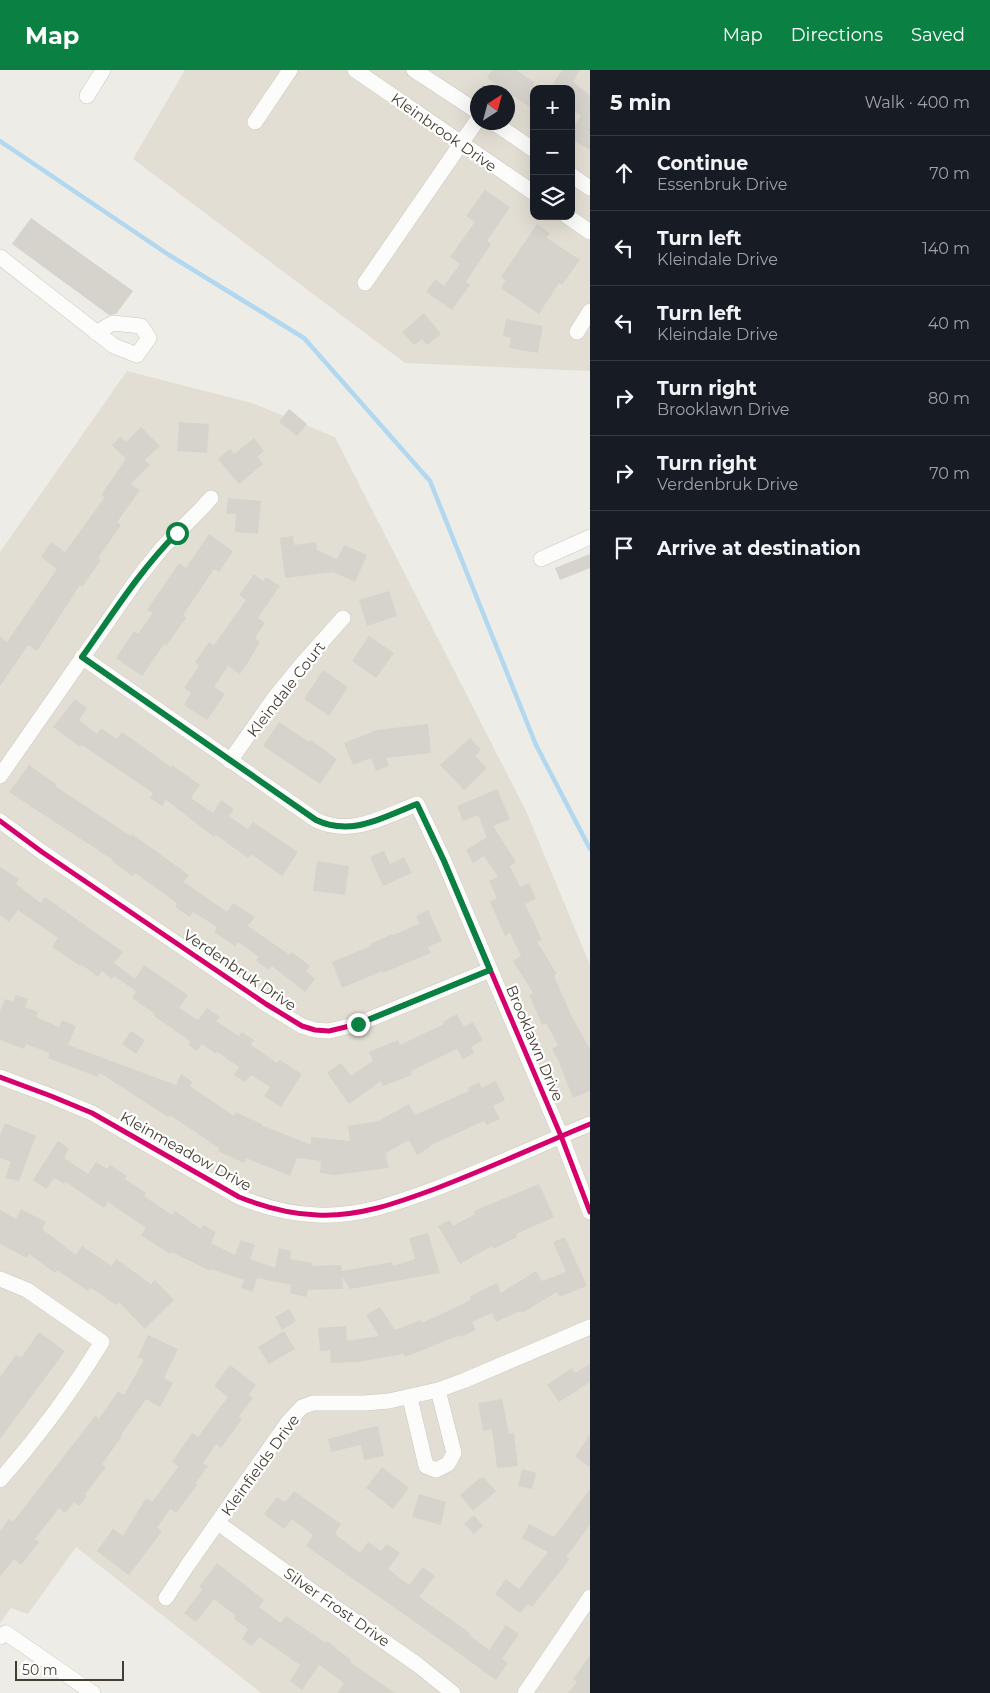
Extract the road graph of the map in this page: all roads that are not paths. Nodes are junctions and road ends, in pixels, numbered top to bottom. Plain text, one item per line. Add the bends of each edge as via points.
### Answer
1 (103, 70) edge
2 (290, 70) edge
3 (355, 70) edge
4 (414, 70) edge
5 (87, 96) dead end
6 (470, 107) edge
7 (255, 122) dead end
8 (470, 130) edge
9 (505, 130) edge
10 (461, 143) junction
11 (530, 147) edge
12 (575, 178) edge
13 (590, 188) edge
14 (530, 190) edge
15 (573, 220) edge
16 (590, 232) edge
17 (0, 257) edge
18 (365, 283) dead end
19 (590, 311) edge
20 (577, 332) dead end
21 (96, 333) dead end
22 (211, 498) dead end
23 (590, 538) edge
24 (541, 559) dead end
25 (343, 618) dead end
26 (82, 657) junction
27 (230, 761) junction
28 (0, 776) edge
29 (0, 821) edge
30 (490, 970) junction
31 (0, 1077) edge
32 (590, 1124) edge
33 (561, 1136) junction
34 (590, 1212) edge
35 (0, 1279) edge
36 (590, 1327) edge
37 (438, 1390) junction
38 (410, 1398) junction
39 (0, 1480) edge
40 (218, 1523) junction
41 (590, 1597) edge
42 (166, 1598) dead end
43 (0, 1638) edge
44 (93, 1693) edge
45 (454, 1693) edge
46 (525, 1693) edge

1 - 5 street
2 - 7 street
3 - 10 street, Kleinbrook Drive
4 - 6 street
8 - 10 street
9 - 11 street
10 - 14 street, Kleinbrook Drive
10 - 18 street
12 - 13 street
15 - 16 street
17 - 21 street
19 - 20 street
22 - 26 street via 162,548
23 - 24 street
25 - 27 street, Kleindale Court via 302,664
26 - 27 street
26 - 28 street
27 - 30 street, Brooklawn Drive via 328,826 353,827 417,804
29 - 30 street, Verdenbruk Drive via 266,1004 302,1026 315,1030 329,1031 358,1024
30 - 33 street, Brooklawn Drive
31 - 33 street, Kleinmeadow Drive via 92,1113 239,1197 298,1214 337,1215 375,1209 464,1178
32 - 33 street, Kleinmeadow Drive
33 - 34 street, Brooklawn Drive
35 - 39 street via 27,1290 102,1342 24,1453
36 - 37 street, Kleinfields Drive
37 - 38 street, Kleinfields Drive
37 - 38 street via 454,1453 448,1464 436,1470 426,1466
38 - 40 street, Kleinfields Drive via 365,1403 314,1403 302,1407 288,1422
40 - 42 street, Kleinfields Drive
40 - 45 street, Silver Frost Drive
41 - 46 street
43 - 44 street via 6,1633

